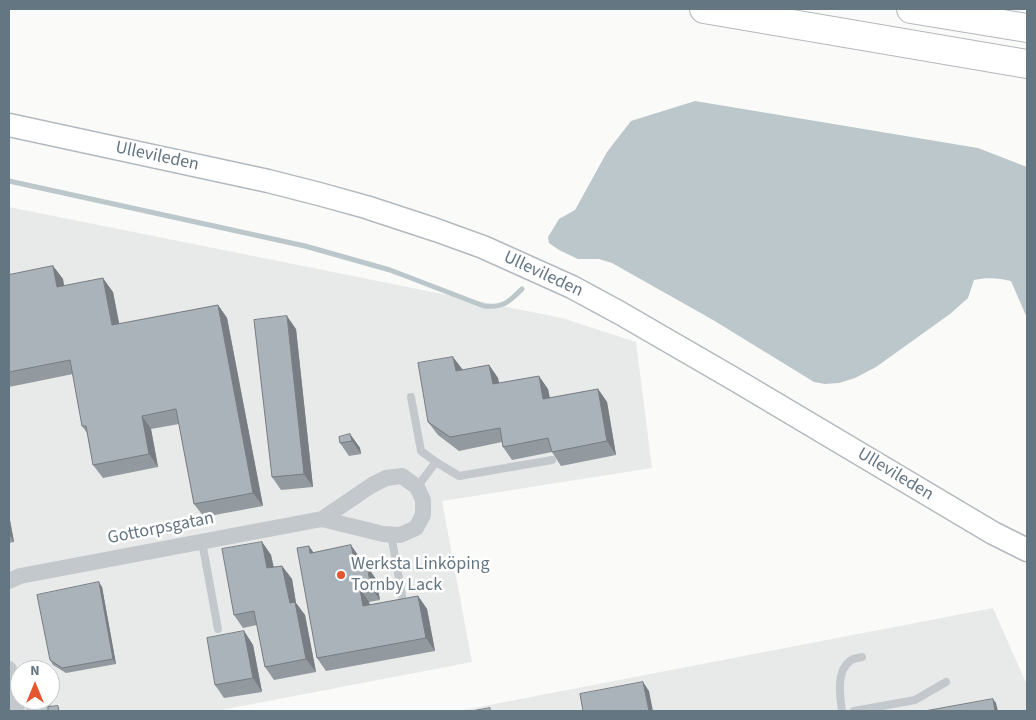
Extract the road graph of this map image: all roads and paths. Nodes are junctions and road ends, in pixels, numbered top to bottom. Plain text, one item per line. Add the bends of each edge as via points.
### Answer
1 (704, 9) edge
2 (911, 9) edge
3 (1027, 28) edge
4 (1027, 64) edge
5 (9, 125) edge
6 (411, 397) dead end
7 (552, 460) edge
8 (436, 462) junction
9 (417, 487) junction
10 (322, 520) junction
11 (391, 534) junction
12 (202, 542) junction
13 (1027, 550) edge
14 (9, 581) edge
15 (404, 607) edge
16 (218, 629) dead end
17 (862, 657) dead end
18 (946, 682) dead end
19 (842, 711) edge
20 (854, 711) edge

1 - 4 highway
2 - 3 highway
5 - 13 main road, Ullevileden via 319,194 483,247 620,313
6 - 8 lane via 420,451
7 - 8 lane via 459,476
8 - 9 lane
9 - 10 street, Gottorpsgatan via 402,476 386,478
9 - 11 street, Gottorpsgatan via 423,500 423,515 416,528 400,535
10 - 11 street, Gottorpsgatan
10 - 12 street, Gottorpsgatan
11 - 15 lane
12 - 14 street, Gottorpsgatan via 20,576
12 - 16 lane
17 - 19 lane via 850,660 841,673
18 - 20 lane via 915,700

